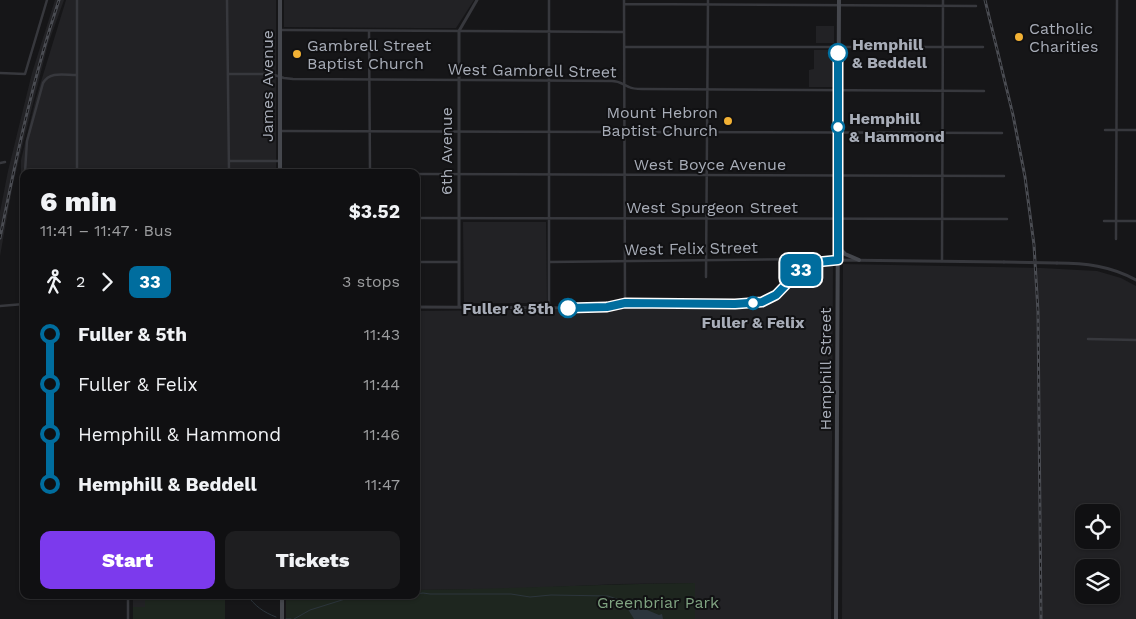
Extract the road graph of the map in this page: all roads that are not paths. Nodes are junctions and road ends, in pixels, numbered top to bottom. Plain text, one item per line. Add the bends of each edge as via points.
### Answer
1 (47, 0) edge
2 (77, 0) edge
3 (227, 0) edge
4 (280, 0) edge
5 (476, 0) edge
6 (549, 0) edge
7 (624, 0) edge
8 (708, 0) edge
9 (839, 0) edge
10 (943, 0) edge
11 (1117, 0) edge
12 (624, 4) junction
13 (708, 5) junction
14 (838, 5) junction
15 (943, 6) junction
16 (976, 6) dead end
17 (280, 30) junction
18 (369, 31) junction
19 (459, 31) junction
20 (549, 32) junction
21 (624, 32) junction
22 (624, 47) junction
23 (708, 47) junction
24 (838, 47) junction
25 (943, 47) junction
26 (983, 47) dead end
27 (0, 73) edge
28 (228, 74) junction
29 (76, 75) junction
30 (280, 77) junction
31 (369, 79) junction
32 (459, 80) junction
33 (549, 80) junction
34 (624, 84) junction
35 (707, 89) junction
36 (838, 90) junction
37 (943, 91) junction
38 (984, 91) dead end
39 (1105, 130) dead end
40 (1117, 130) junction
41 (1136, 130) edge
42 (280, 131) junction
43 (370, 131) junction
44 (459, 131) junction
45 (549, 132) junction
46 (624, 132) junction
47 (707, 132) junction
48 (838, 133) junction
49 (943, 133) junction
50 (1002, 133) dead end
51 (228, 161) junction
52 (280, 161) junction
53 (0, 162) edge
54 (5, 162) dead end
55 (24, 169) edge
56 (77, 169) edge
57 (228, 169) edge
58 (280, 169) edge
59 (370, 169) edge
60 (420, 174) edge
61 (459, 174) junction
62 (549, 175) junction
63 (625, 175) junction
64 (707, 175) junction
65 (838, 176) junction
66 (943, 176) junction
67 (1004, 176) dead end
68 (420, 218) edge
69 (459, 218) junction
70 (549, 218) junction
71 (625, 218) junction
72 (706, 218) junction
73 (838, 218) junction
74 (942, 219) junction
75 (1008, 219) dead end
76 (1104, 221) dead end
77 (1116, 221) junction
78 (1136, 221) edge
79 (1116, 238) dead end
80 (838, 247) junction
81 (706, 259) junction
82 (796, 260) junction
83 (838, 260) junction
84 (859, 260) junction
85 (942, 261) junction
86 (420, 262) edge
87 (459, 262) junction
88 (549, 262) junction
89 (625, 262) junction
90 (818, 262) junction
91 (802, 268) junction
92 (706, 277) dead end
93 (1136, 280) edge
94 (625, 303) junction
95 (20, 304) edge
96 (0, 306) edge
97 (420, 307) edge
98 (459, 307) junction
99 (549, 307) junction
100 (1088, 339) dead end
101 (1136, 340) edge
102 (128, 599) edge
103 (282, 599) edge
104 (128, 619) edge
105 (282, 619) edge
106 (836, 619) edge

1 - 27 street via 25,74
2 - 29 street
3 - 28 street
4 - 17 main road, James Avenue
5 - 19 street, 6th Avenue
6 - 20 street
7 - 12 street
8 - 13 street
9 - 14 main road, Hemphill Street
10 - 15 street
11 - 40 street
12 - 13 street
12 - 21 street
13 - 14 street
13 - 23 street
14 - 15 street
14 - 24 main road, Hemphill Street
15 - 16 street
15 - 25 street
17 - 18 street
17 - 30 main road, James Avenue
18 - 19 street
18 - 31 street
19 - 20 street
19 - 32 street, 6th Avenue
20 - 21 street
20 - 33 street
21 - 22 street
22 - 23 street
22 - 34 street
23 - 24 street
23 - 35 street
24 - 25 street
24 - 36 main road, Hemphill Street
25 - 26 street
25 - 37 street
28 - 30 street, West Gambrell Street
28 - 51 street
29 - 55 street via 46,77 25,150
29 - 56 street
30 - 31 street, West Gambrell Street
30 - 42 main road, James Avenue
31 - 32 street, West Gambrell Street
31 - 43 street
32 - 33 street, West Gambrell Street
32 - 44 street, 6th Avenue
33 - 34 street, West Gambrell Street via 619,81
33 - 45 street
34 - 35 street, West Gambrell Street via 633,89
34 - 46 street
35 - 36 street, West Gambrell Street
35 - 47 street
36 - 37 street, West Gambrell Street
36 - 48 main road, Hemphill Street
37 - 38 street, West Gambrell Street
37 - 49 street
39 - 40 street
40 - 41 street
40 - 77 street
42 - 43 street
42 - 52 main road, James Avenue
43 - 44 street
43 - 59 street
44 - 45 street
44 - 61 street, 6th Avenue
45 - 46 street
45 - 62 street
46 - 47 street
46 - 63 street
47 - 48 street
47 - 64 street
48 - 49 street
48 - 65 main road, Hemphill Street
49 - 50 street
49 - 66 street
51 - 52 street
51 - 57 street
52 - 58 main road, James Avenue
53 - 54 street
60 - 61 street, West Boyce Avenue
61 - 62 street, West Boyce Avenue
61 - 69 street, 6th Avenue
62 - 63 street, West Boyce Avenue
62 - 70 street
63 - 64 street, West Boyce Avenue
63 - 71 street
64 - 65 street, West Boyce Avenue
64 - 72 street
65 - 66 street, West Boyce Avenue
65 - 73 main road, Hemphill Street
66 - 67 street, West Boyce Avenue
66 - 74 street
68 - 69 street, West Spurgeon Street
69 - 70 street, West Spurgeon Street
69 - 87 street, 6th Avenue
70 - 71 street, West Spurgeon Street
70 - 88 street
71 - 72 street, West Spurgeon Street
71 - 89 street
72 - 73 street, West Spurgeon Street
72 - 81 street
73 - 74 street, West Spurgeon Street
73 - 80 main road, Hemphill Street
74 - 75 street, West Spurgeon Street
74 - 85 street
76 - 77 street
77 - 78 street
77 - 79 street
80 - 83 main road, Hemphill Street
80 - 84 main road
81 - 82 street, West Felix Street
81 - 89 street, West Felix Street
81 - 92 street
82 - 90 street, West Felix Street
82 - 91 street
83 - 84 street, West Felix Street
83 - 90 street, West Felix Street
83 - 106 main road, Hemphill Street
84 - 85 street, West Felix Street
85 - 93 street, West Felix Street, bridge via 1086,264 1116,270
86 - 87 street
87 - 98 street, 6th Avenue
88 - 89 street, West Felix Street
88 - 99 street
89 - 94 street
90 - 91 street
91 - 94 street via 776,295 762,302
94 - 99 street via 599,308
95 - 96 street
97 - 98 street
98 - 99 street
100 - 101 street
102 - 104 street
103 - 105 main road

